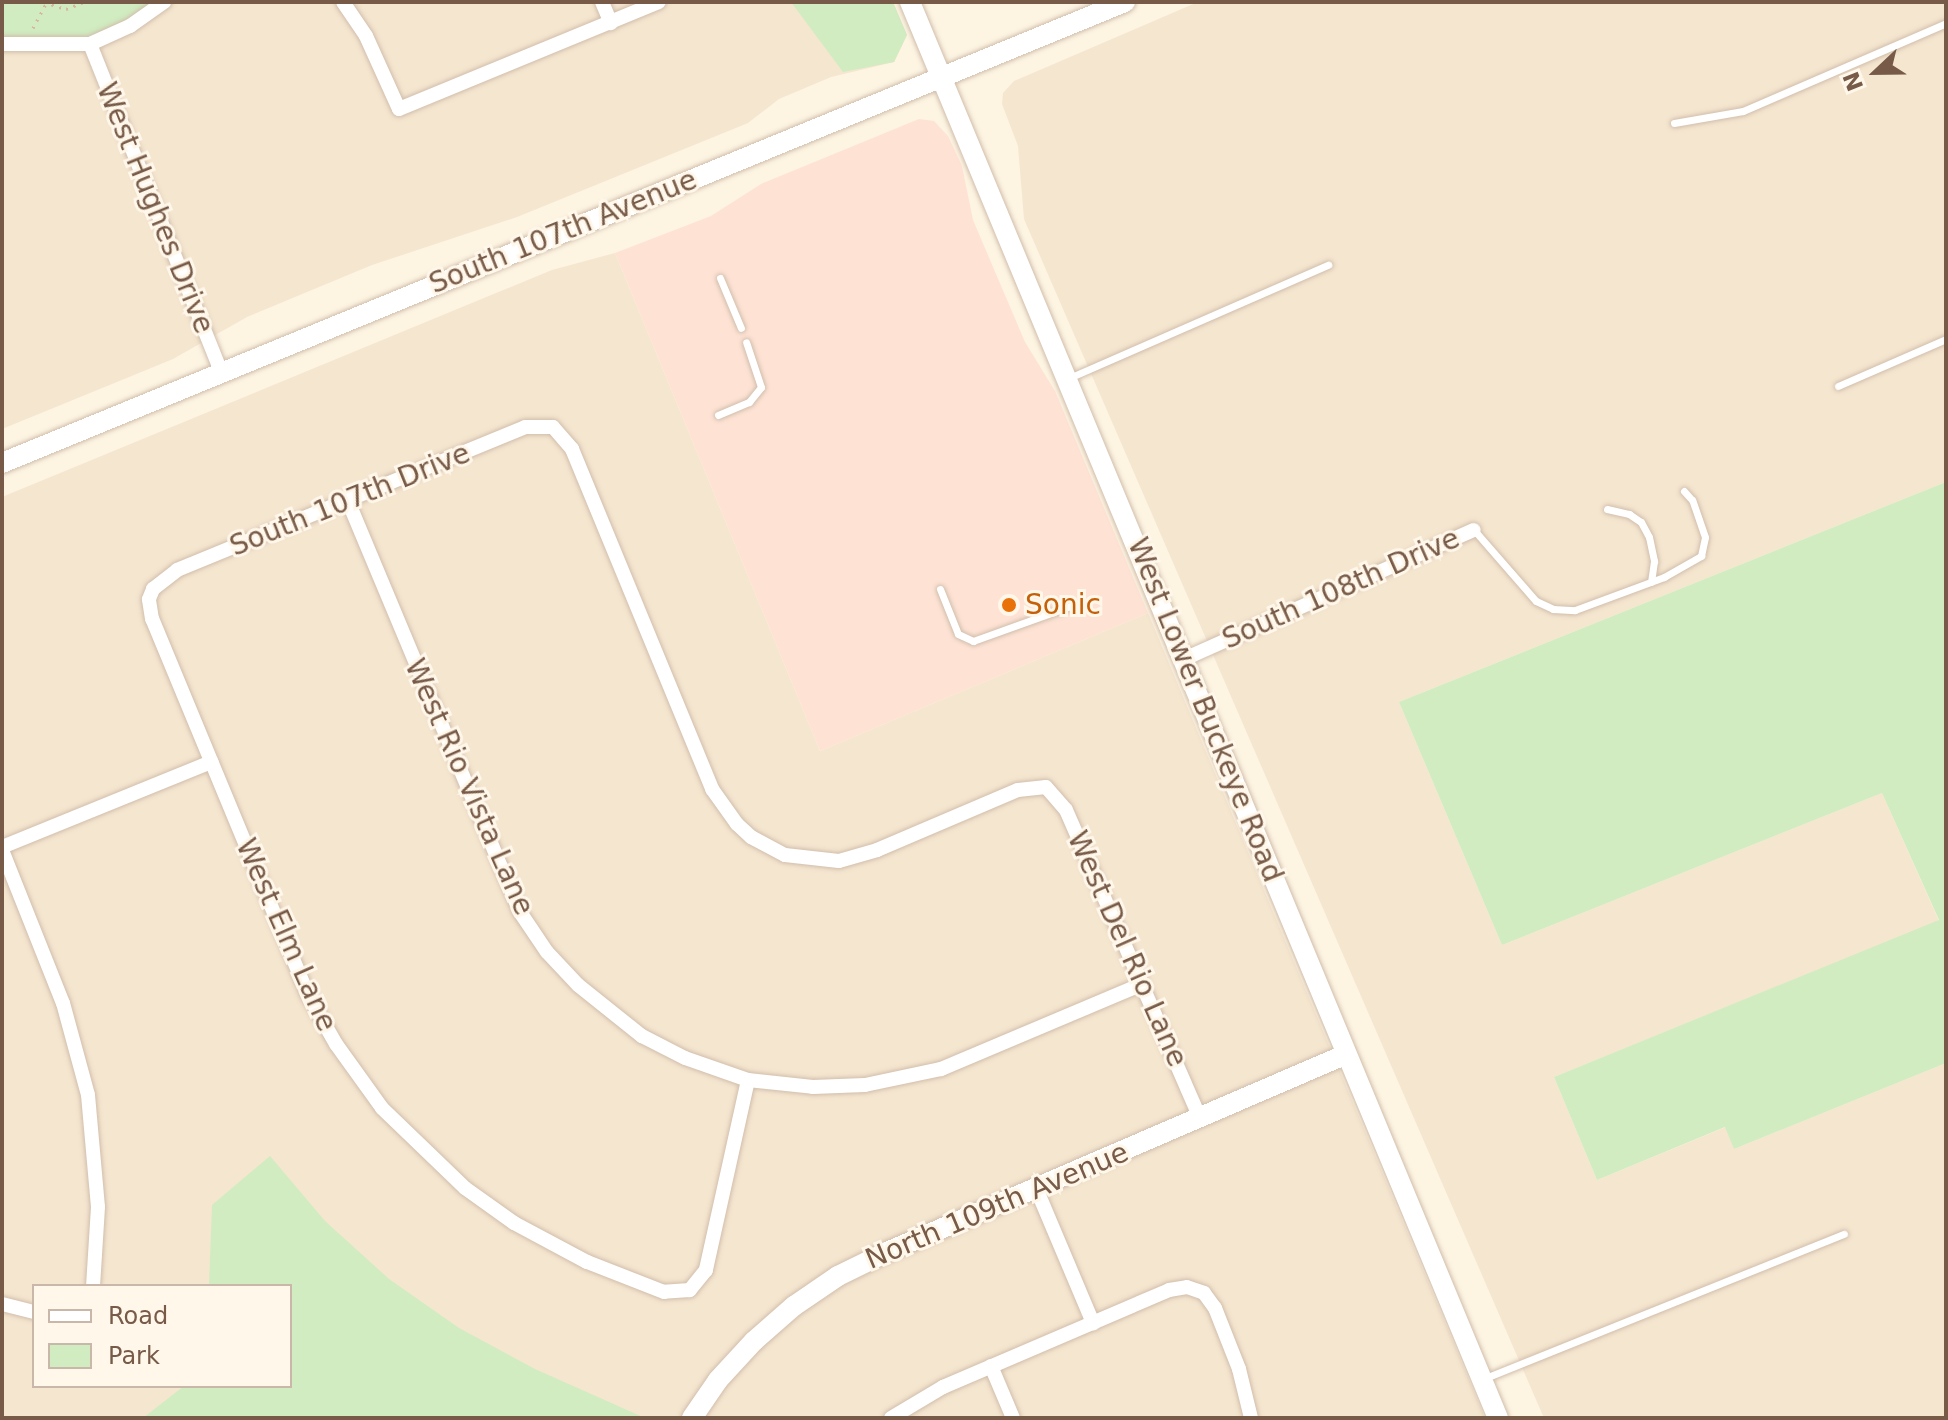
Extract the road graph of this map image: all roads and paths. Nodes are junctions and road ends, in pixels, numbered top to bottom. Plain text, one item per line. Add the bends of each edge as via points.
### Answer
1 (84, 2) edge
2 (164, 2) edge
3 (343, 2) edge
4 (602, 2) edge
5 (659, 2) edge
6 (910, 2) edge
7 (1125, 2) edge
8 (45, 3) edge
9 (611, 23) junction
10 (1946, 23) edge
11 (2, 44) edge
12 (29, 44) junction
13 (90, 44) junction
14 (941, 77) junction
15 (1674, 123) dead end
16 (1328, 265) dead end
17 (720, 278) dead end
18 (741, 328) dead end
19 (1946, 339) edge
20 (746, 342) dead end
21 (221, 372) junction
22 (1067, 379) junction
23 (1838, 386) dead end
24 (718, 415) dead end
25 (2, 463) edge
26 (1684, 491) dead end
27 (348, 501) junction
28 (1607, 509) dead end
29 (1474, 530) joint
30 (1651, 582) junction
31 (153, 589) joint
32 (940, 589) dead end
33 (1070, 606) dead end
34 (1184, 659) junction
35 (211, 762) junction
36 (1046, 787) joint
37 (2, 849) edge
38 (1142, 984) junction
39 (1345, 1055) junction
40 (748, 1080) junction
41 (1200, 1118) junction
42 (1036, 1188) junction
43 (1844, 1234) dead end
44 (93, 1284) edge
45 (2, 1304) edge
46 (32, 1312) edge
47 (1093, 1323) junction
48 (991, 1366) junction
49 (1481, 1380) junction
50 (692, 1418) edge
51 (891, 1418) edge
52 (1013, 1418) edge
53 (1251, 1418) edge
54 (1498, 1418) edge

1 - 8 path via 66,9
2 - 13 street via 130,26
3 - 9 street via 366,36 399,109
4 - 9 street
5 - 9 street
6 - 14 main road, West Lower Buckeye Road
7 - 14 main road, South 107th Avenue
8 - 12 path
10 - 15 lane via 1743,111
11 - 12 street
12 - 13 street
13 - 21 street, West Hughes Drive
14 - 21 main road, South 107th Avenue
14 - 22 main road, West Lower Buckeye Road
16 - 22 lane
17 - 18 lane
19 - 23 lane
20 - 24 lane via 761,387 749,402
21 - 25 main road, South 107th Avenue
22 - 34 main road, West Lower Buckeye Road
26 - 30 lane via 1705,537 1701,556
27 - 31 street, South 107th Drive via 177,570
27 - 36 street, South 107th Drive via 525,427 553,427 572,449 712,789 751,837 802,859 839,861 877,850 1018,790
27 - 40 street, West Rio Vista Lane via 500,870 533,933 578,985 620,1021 685,1058
28 - 30 lane via 1641,522 1654,561
29 - 30 lane via 1536,601 1553,609 1575,610
29 - 34 street, South 108th Drive
31 - 35 street, West Elm Lane via 152,619
32 - 33 lane via 958,634 973,641
34 - 39 main road, West Lower Buckeye Road
35 - 37 street
35 - 40 street, West Elm Lane via 308,995 350,1066 401,1129 465,1188 538,1238 638,1283 672,1293 690,1290 706,1270
36 - 38 street, West Del Rio Lane via 1066,810
37 - 44 street via 63,1003 88,1095 98,1195
38 - 40 street, West Rio Vista Lane via 915,1077 826,1087
38 - 41 street, West Del Rio Lane
39 - 41 main road, North 109th Avenue
39 - 49 main road, West Lower Buckeye Road
41 - 42 main road, North 109th Avenue
42 - 47 street
42 - 50 main road, North 109th Avenue via 887,1252 816,1290 745,1350
43 - 49 lane
45 - 46 street
47 - 48 street
47 - 53 street via 1169,1290 1196,1288 1215,1308
48 - 51 street
48 - 52 street
49 - 54 main road, West Lower Buckeye Road

